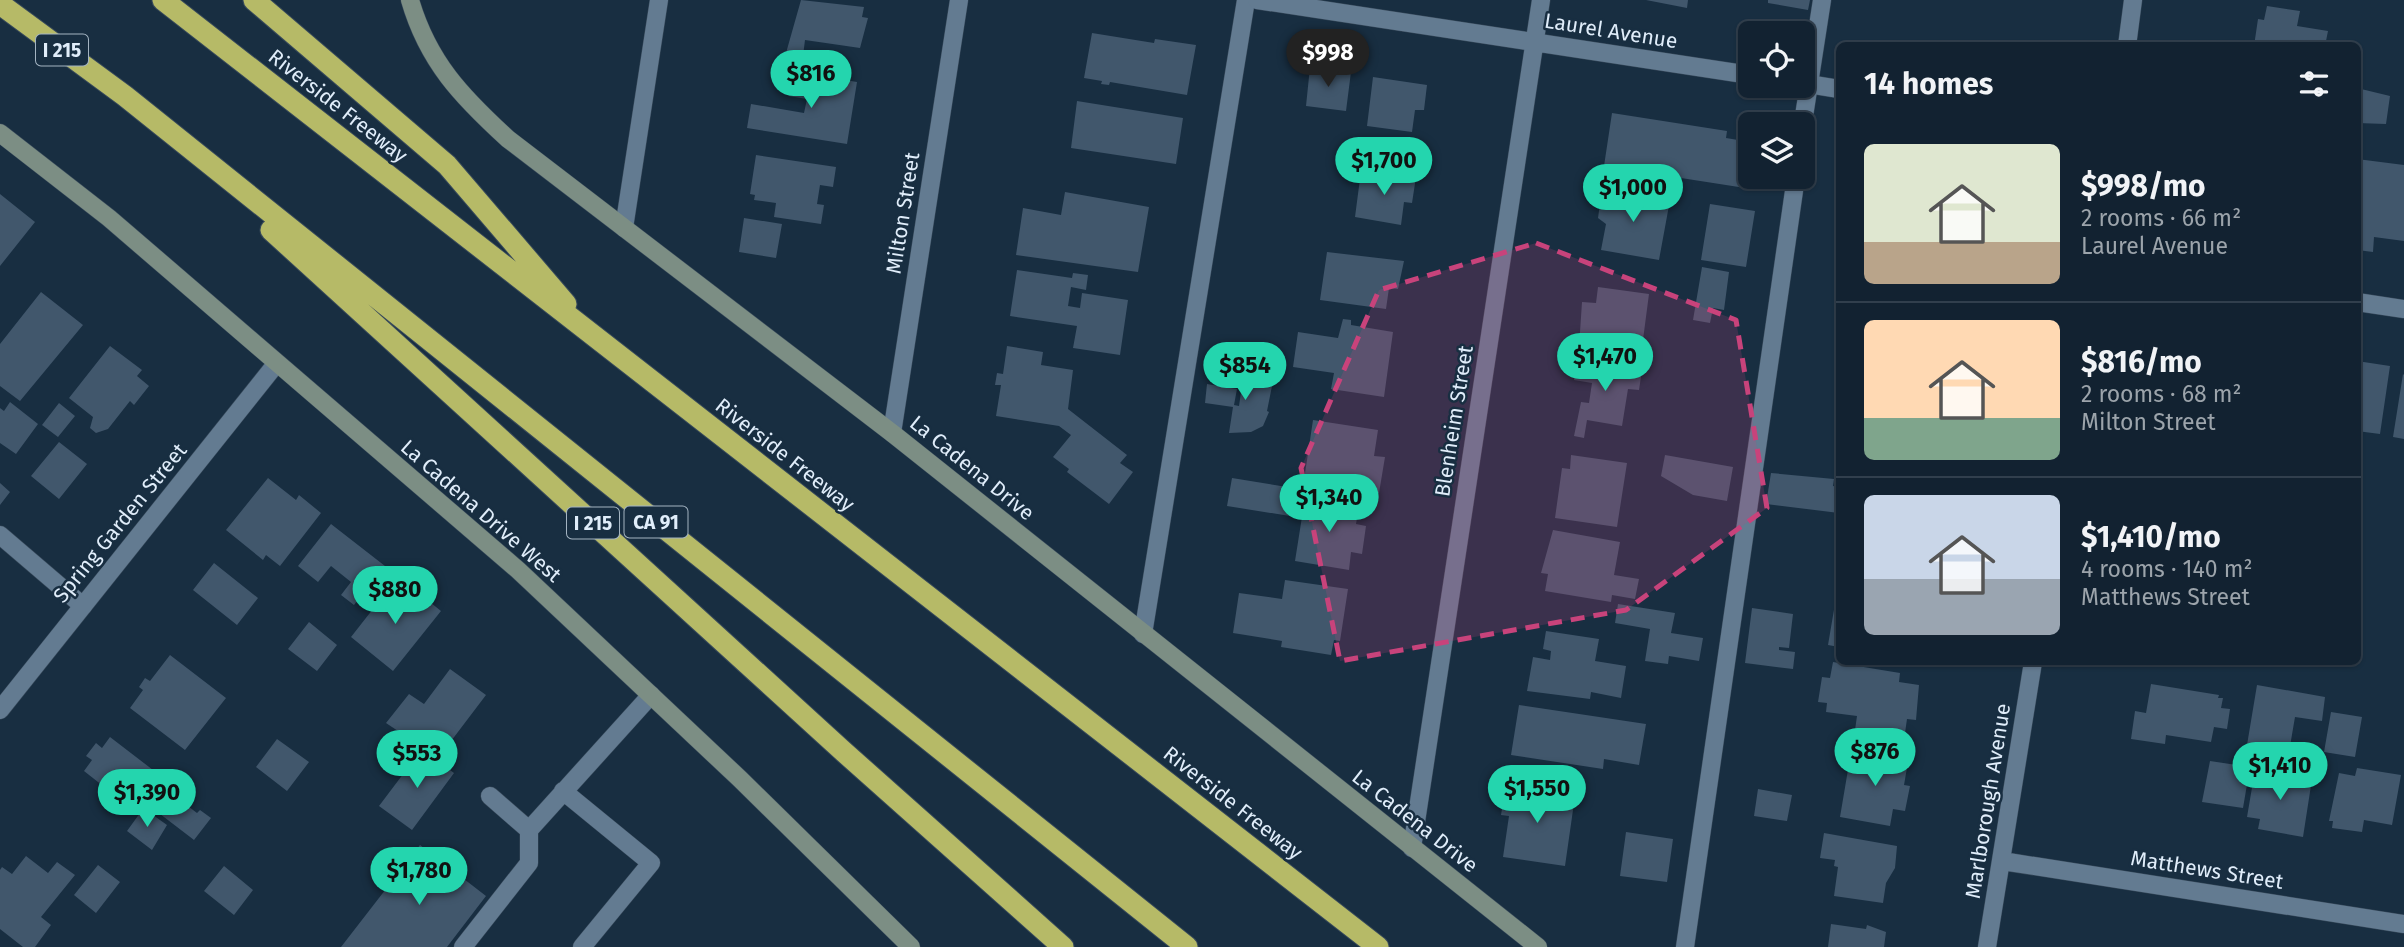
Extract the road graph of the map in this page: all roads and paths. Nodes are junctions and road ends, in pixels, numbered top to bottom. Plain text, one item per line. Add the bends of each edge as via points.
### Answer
1 (163, 0) edge
2 (254, 0) edge
3 (410, 0) edge
4 (659, 0) edge
5 (959, 0) edge
6 (1246, 0) edge
7 (1257, 0) edge
8 (1541, 0) edge
9 (1822, 0) edge
10 (2133, 0) edge
11 (0, 4) edge
12 (1815, 37) edge
13 (1535, 42) junction
14 (2128, 42) edge
15 (1738, 73) edge
16 (1815, 85) edge
17 (1836, 89) edge
18 (125, 96) junction
19 (0, 133) edge
20 (1794, 189) edge
21 (624, 228) junction
22 (2361, 303) edge
23 (2404, 309) edge
24 (597, 340) junction
25 (276, 364) junction
26 (892, 433) junction
27 (0, 536) edge
28 (83, 606) junction
29 (1143, 634) junction
30 (2033, 665) edge
31 (651, 695) junction
32 (0, 710) edge
33 (563, 791) junction
34 (489, 796) dead end
35 (528, 830) junction
36 (1412, 848) junction
37 (2002, 861) junction
38 (2404, 924) edge
39 (463, 947) edge
40 (582, 947) edge
41 (911, 947) edge
42 (1063, 947) edge
43 (1187, 947) edge
44 (1378, 947) edge
45 (1538, 947) edge
46 (1685, 947) edge
47 (1987, 947) edge

1 - 24 highway, Riverside Freeway
2 - 24 highway via 447,165
3 - 21 street, La Cadena Drive via 436,61 461,96 508,139
4 - 21 street
5 - 26 street, Milton Street
6 - 29 street
7 - 13 street, Laurel Avenue
8 - 13 street, Blenheim Street
9 - 12 street
10 - 14 street
11 - 18 highway, I 215
13 - 15 street, Laurel Avenue
13 - 36 street, Blenheim Street
16 - 17 street
18 - 42 highway, I 215
18 - 43 highway, CA 91
19 - 25 street, La Cadena Drive West via 109,218
20 - 46 street
21 - 26 street, La Cadena Drive
22 - 23 street
24 - 44 highway, Riverside Freeway
25 - 28 street, Spring Garden Street
25 - 31 street, La Cadena Drive West via 518,570
26 - 29 street, La Cadena Drive
27 - 28 street
28 - 32 street, Spring Garden Street
29 - 36 street, La Cadena Drive
30 - 37 street, Marlborough Avenue
31 - 33 street
31 - 41 street, La Cadena Drive West
33 - 35 street
33 - 40 street via 651,863
34 - 35 street
35 - 39 street via 529,863
36 - 45 street, La Cadena Drive
37 - 38 street, Matthews Street
37 - 47 street, Marlborough Avenue

